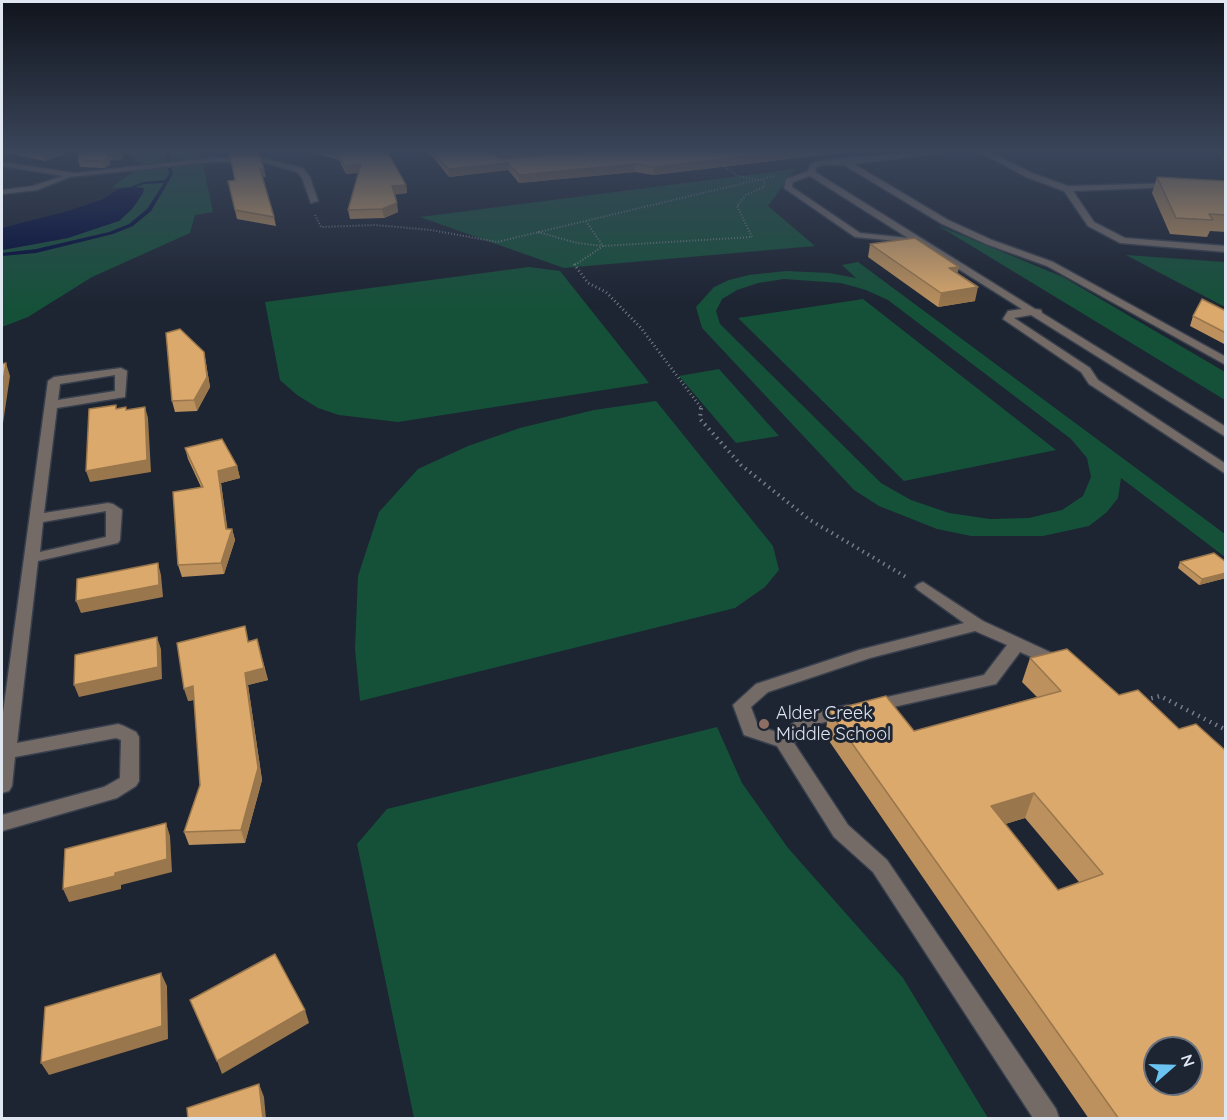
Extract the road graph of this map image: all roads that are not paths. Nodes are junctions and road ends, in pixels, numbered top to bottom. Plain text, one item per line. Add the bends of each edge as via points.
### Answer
1 (811, 203) edge
2 (858, 203) edge
3 (914, 203) edge
4 (1076, 203) edge
5 (916, 241) junction
6 (1226, 249) edge
7 (1037, 312) junction
8 (1226, 362) edge
9 (51, 405) junction
10 (1226, 433) edge
11 (1226, 470) edge
12 (36, 519) junction
13 (31, 558) junction
14 (923, 587) road end
15 (977, 625) junction
16 (1017, 644) junction
17 (1077, 672) edge
18 (783, 741) junction
19 (6, 752) junction
20 (2, 786) edge
21 (2, 823) edge
22 (1047, 1119) edge

1 - 5 street via 858,235
2 - 5 street
3 - 8 street via 945,222 1060,269
4 - 6 street via 1090,224 1123,241
5 - 7 street
7 - 10 street
7 - 11 street via 1012,313 1008,319 1086,370 1093,382
9 - 9 street via 121,394 121,371 54,381
9 - 12 street
12 - 13 street
12 - 13 street via 108,507 115,510 112,540
13 - 19 street
14 - 15 street
15 - 16 street
15 - 18 street via 865,654 762,688 741,705 750,730
16 - 17 street
16 - 18 street via 990,680 812,719
18 - 22 street via 841,831 880,866
19 - 20 street
19 - 21 street via 118,731 130,737 129,781 110,793

